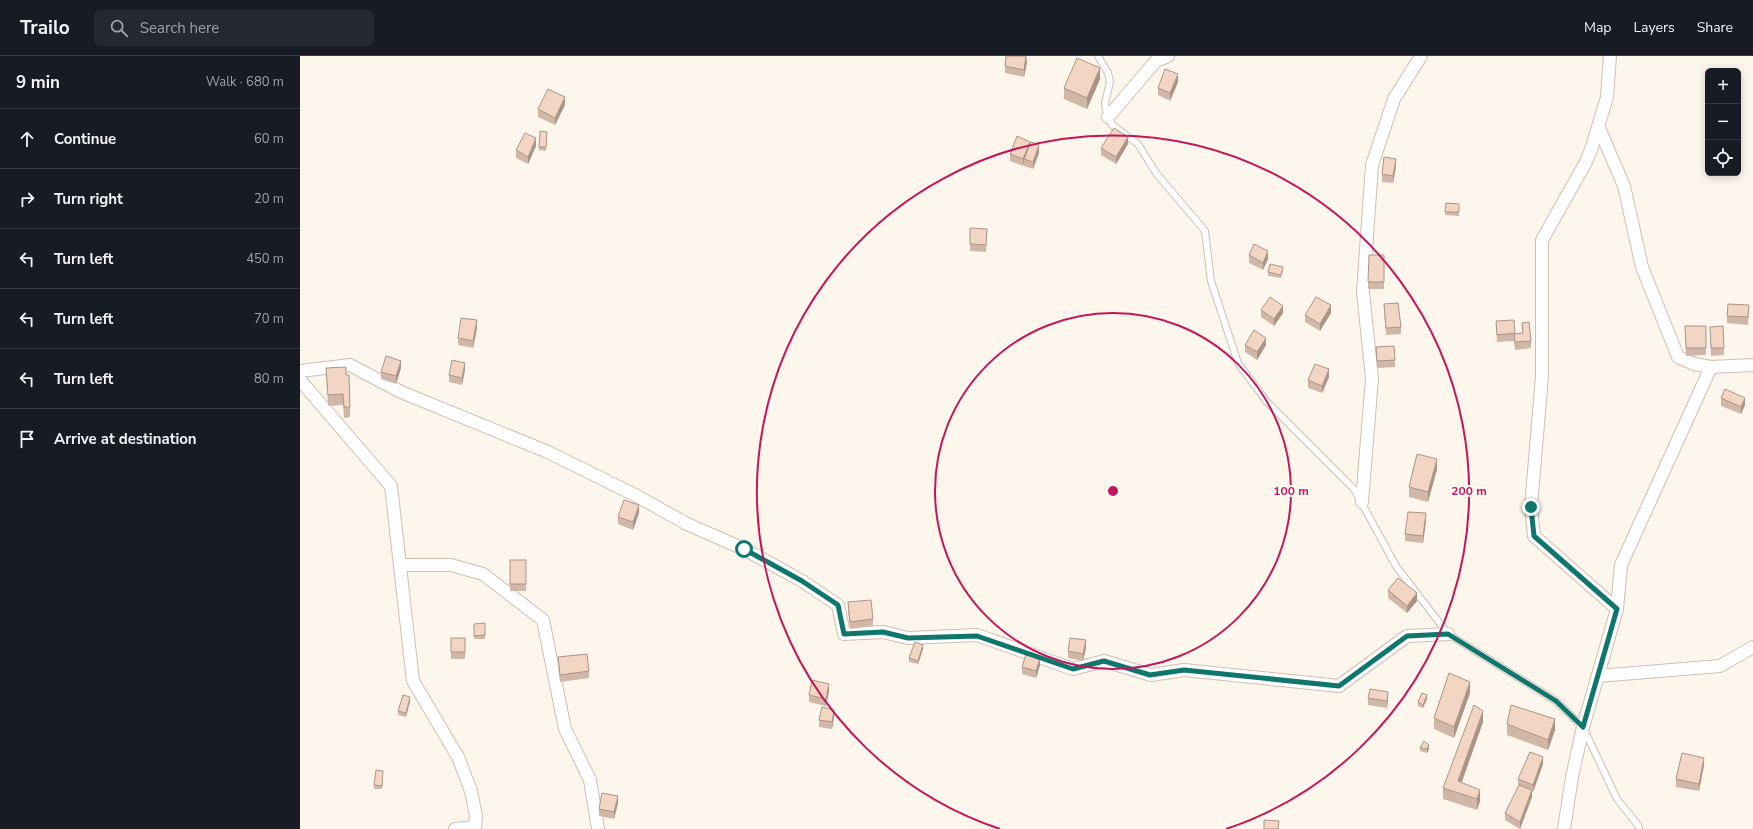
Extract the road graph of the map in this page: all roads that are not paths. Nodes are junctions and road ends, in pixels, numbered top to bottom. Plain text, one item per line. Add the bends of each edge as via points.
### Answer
1 (1098, 56) edge
2 (1168, 56) edge
3 (1421, 56) edge
4 (1610, 56) edge
5 (1108, 117) junction
6 (1599, 128) junction
7 (1753, 365) edge
8 (1711, 367) junction
9 (300, 371) edge
10 (300, 380) edge
11 (1362, 502) junction
12 (400, 565) junction
13 (1617, 609) junction
14 (1448, 634) junction
15 (1753, 647) edge
16 (1598, 676) junction
17 (1583, 727) junction
18 (475, 828) edge
19 (455, 829) edge
20 (598, 829) edge
21 (1564, 829) edge
22 (1639, 829) edge

1 - 5 lane via 1110,82 1105,103
2 - 5 street via 1156,61
3 - 11 street via 1394,99 1372,165 1363,292 1372,378
4 - 6 street via 1607,97
5 - 11 lane via 1112,124 1138,144 1156,173 1205,231 1211,281 1238,363 1266,402 1354,488
6 - 8 street via 1624,186 1642,266 1678,357 1694,364
6 - 13 street via 1586,162 1542,240 1542,376 1531,507 1534,536
7 - 8 street
8 - 13 street via 1620,565
9 - 14 street via 350,365 370,378 401,392 548,452 687,524 744,549 802,581 838,605 844,634 883,632 908,638 977,636 1073,669 1104,661 1150,675 1184,670 1339,686 1407,636
10 - 12 street via 391,486
11 - 14 lane via 1396,566
12 - 18 street via 413,681 458,757 471,791 476,816
12 - 20 street via 451,565 483,574 543,620 565,729 590,780
13 - 16 street
14 - 17 lane via 1556,701
15 - 16 street via 1720,666
16 - 17 street
17 - 21 street
17 - 22 lane via 1617,800
18 - 19 street

